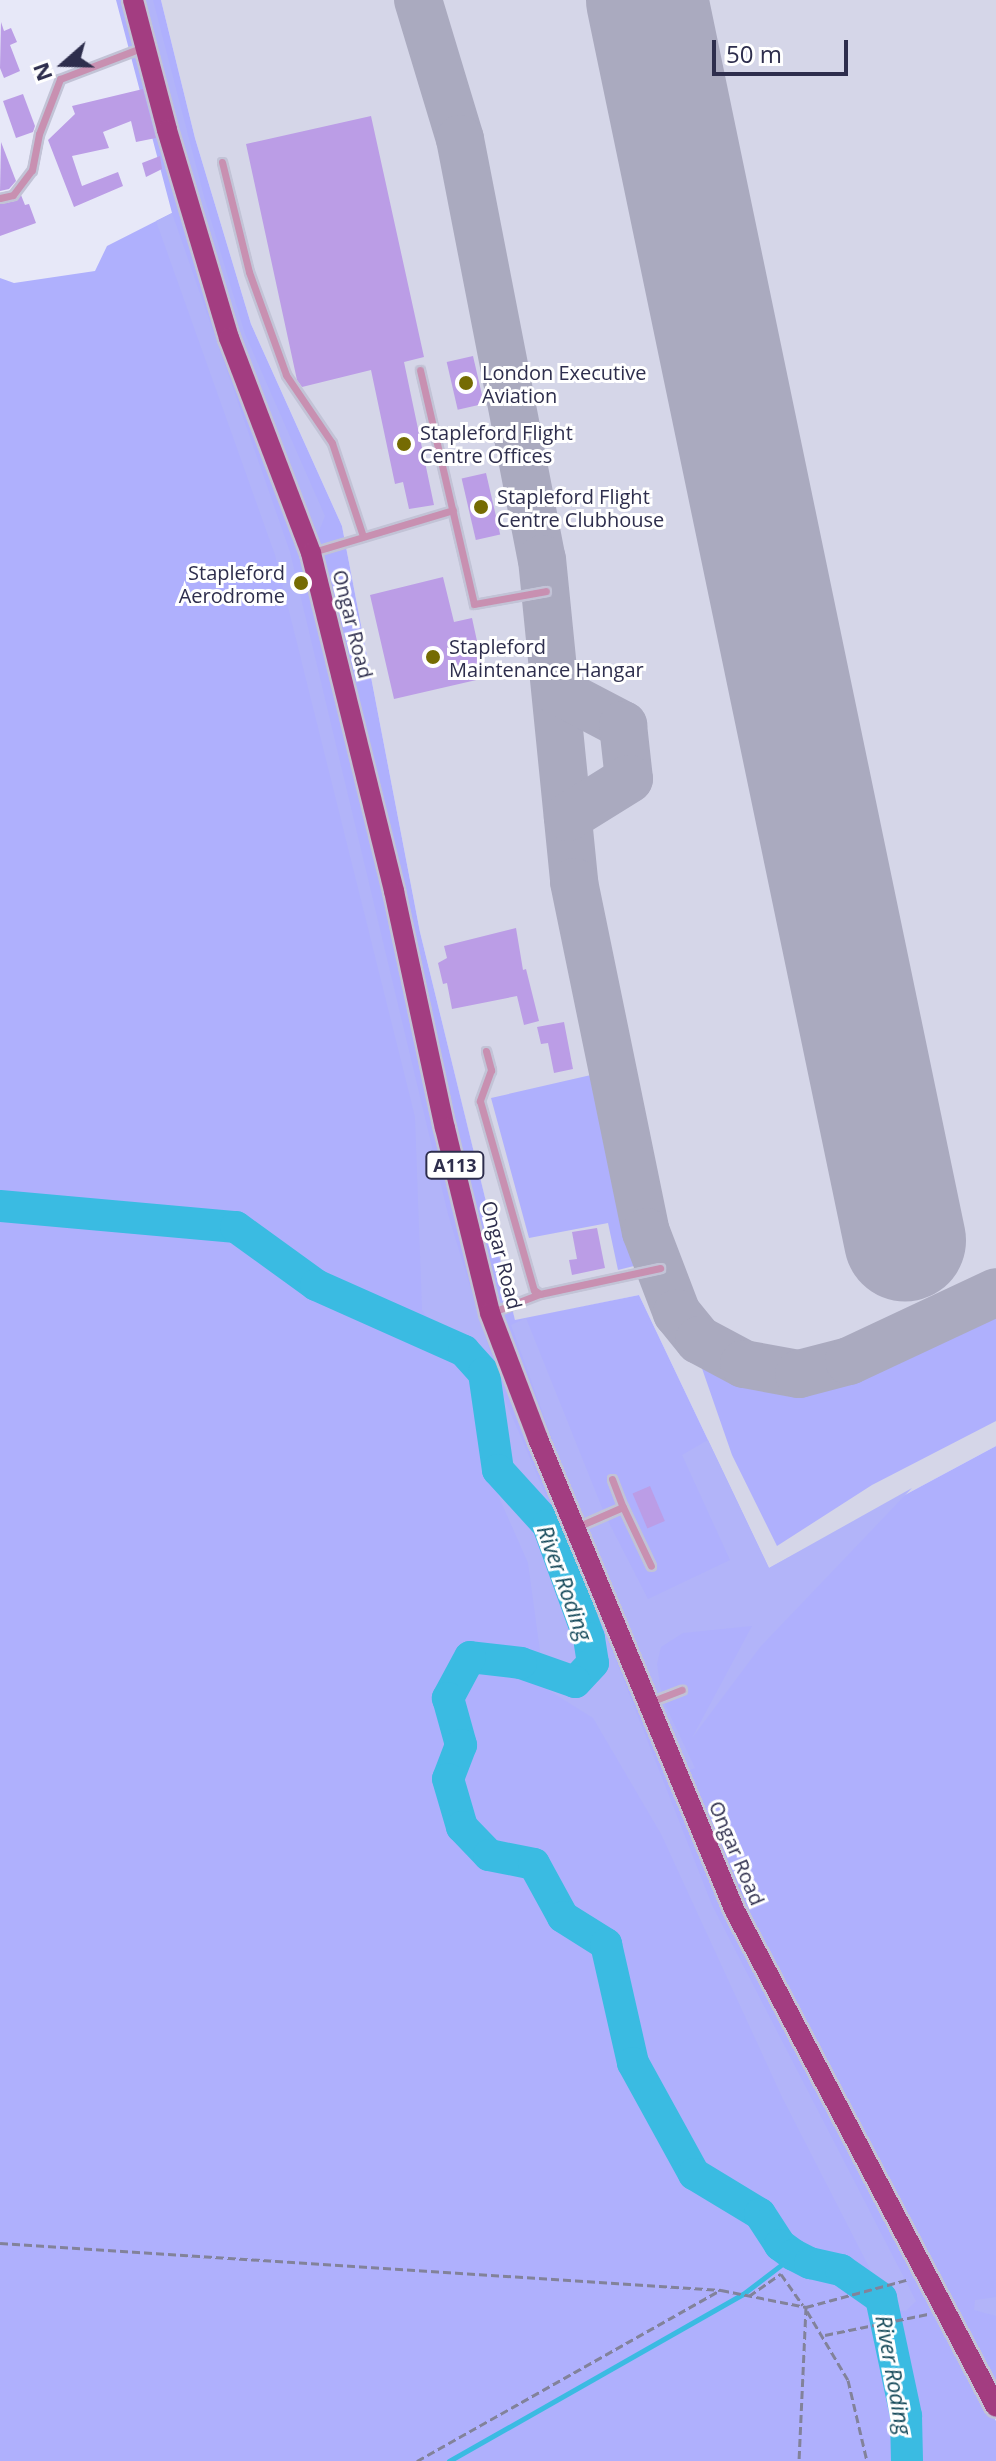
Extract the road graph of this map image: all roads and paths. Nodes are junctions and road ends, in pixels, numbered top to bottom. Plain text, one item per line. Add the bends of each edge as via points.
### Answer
1 (133, 0) edge
2 (145, 46) junction
3 (222, 162) dead end
4 (0, 198) edge
5 (420, 370) dead end
6 (453, 510) junction
7 (363, 536) junction
8 (311, 553) junction
9 (546, 591) dead end
10 (486, 1051) dead end
11 (660, 1268) dead end
12 (540, 1294) junction
13 (490, 1313) junction
14 (612, 1479) dead end
15 (623, 1507) junction
16 (575, 1528) junction
17 (651, 1566) dead end
18 (682, 1690) dead end
19 (648, 1703) junction
20 (0, 2243) edge
21 (888, 2285) dead end
22 (721, 2290) junction
23 (749, 2296) junction
24 (806, 2307) junction
25 (947, 2309) junction
26 (824, 2335) junction
27 (996, 2407) edge
28 (417, 2461) edge
29 (799, 2461) edge
30 (867, 2461) edge

1 - 2 main road, Ongar Road / A113
2 - 4 lane via 60,79 32,170 13,195
2 - 8 main road, Ongar Road / A113 via 229,338
3 - 7 lane via 249,272 286,375 332,443
5 - 6 lane
6 - 7 lane
6 - 9 lane via 474,604
7 - 8 lane
8 - 13 main road, Ongar Road / A113
10 - 12 lane via 491,1070 480,1101 534,1290
11 - 12 lane
12 - 13 lane
13 - 16 main road, Ongar Road / A113
14 - 15 lane
15 - 16 lane
15 - 17 lane
16 - 19 main road, Ongar Road / A113
18 - 19 lane
19 - 25 main road, Ongar Road / A113 via 742,1924
20 - 22 path
21 - 24 path
22 - 23 path
22 - 28 path
23 - 24 path
23 - 24 path via 781,2274
24 - 26 path
24 - 29 path
25 - 26 path
25 - 27 main road, Ongar Road / A113
26 - 30 path via 848,2380

